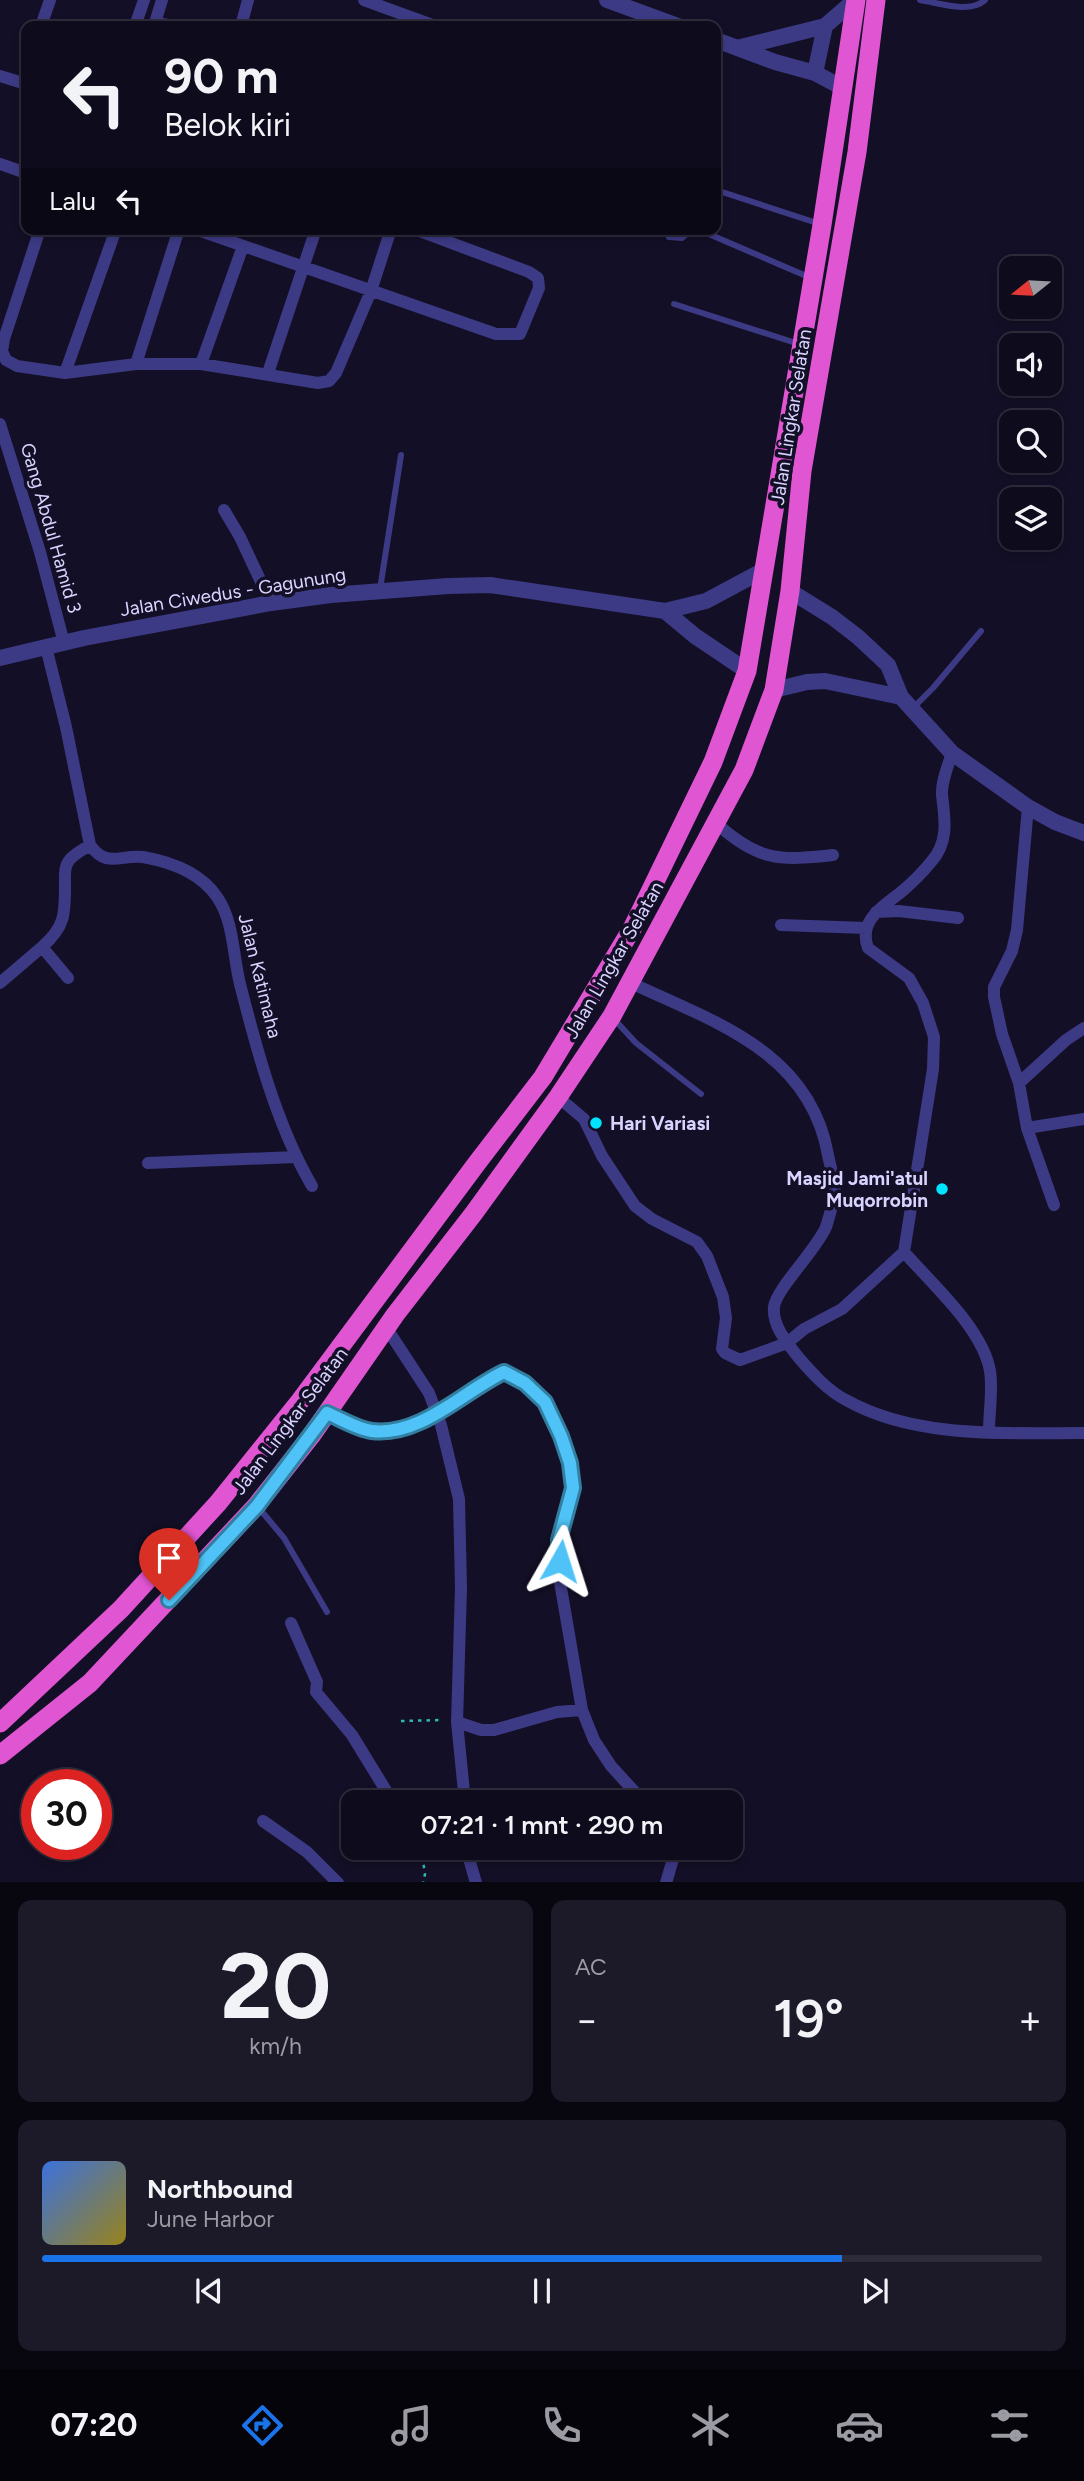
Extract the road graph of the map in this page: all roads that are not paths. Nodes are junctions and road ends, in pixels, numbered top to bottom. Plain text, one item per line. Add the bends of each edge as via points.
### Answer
1 (50, 0) edge
2 (144, 0) edge
3 (162, 0) edge
4 (248, 0) edge
5 (364, 0) edge
6 (607, 0) edge
7 (856, 0) edge
8 (876, 0) edge
9 (920, 0) edge
10 (985, 0) edge
11 (43, 21) edge
12 (137, 21) edge
13 (156, 21) edge
14 (242, 21) edge
15 (421, 21) edge
16 (664, 21) edge
17 (825, 26) junction
18 (721, 42) edge
19 (737, 48) junction
20 (815, 73) junction
21 (0, 76) edge
22 (21, 79) edge
23 (843, 88) junction
24 (0, 164) edge
25 (21, 171) edge
26 (721, 192) edge
27 (822, 225) junction
28 (38, 235) edge
29 (114, 235) edge
30 (177, 235) edge
31 (212, 235) edge
32 (314, 235) edge
33 (389, 235) edge
34 (430, 235) edge
35 (686, 235) edge
36 (709, 235) edge
37 (669, 237) dead end
38 (243, 246) junction
39 (304, 267) junction
40 (812, 278) junction
41 (836, 284) junction
42 (371, 291) junction
43 (674, 304) dead end
44 (801, 345) junction
45 (136, 364) junction
46 (201, 364) junction
47 (65, 373) junction
48 (268, 373) junction
49 (0, 424) edge
50 (401, 455) dead end
51 (224, 510) dead end
52 (762, 571) junction
53 (379, 591) junction
54 (790, 591) junction
55 (271, 603) junction
56 (665, 611) junction
57 (981, 631) dead end
58 (64, 643) junction
59 (46, 647) junction
60 (0, 658) edge
61 (747, 671) junction
62 (774, 690) junction
63 (906, 703) junction
64 (952, 753) junction
65 (1028, 807) junction
66 (716, 823) junction
67 (1084, 833) edge
68 (90, 845) junction
69 (833, 855) dead end
70 (875, 912) junction
71 (958, 918) dead end
72 (781, 925) dead end
73 (866, 928) junction
74 (42, 947) junction
75 (68, 978) dead end
76 (0, 983) edge
77 (631, 983) junction
78 (590, 999) junction
79 (612, 1016) junction
80 (1084, 1028) edge
81 (1019, 1083) junction
82 (701, 1094) dead end
83 (558, 1097) junction
84 (1084, 1119) edge
85 (1027, 1128) junction
86 (295, 1157) junction
87 (148, 1163) dead end
88 (312, 1186) dead end
89 (1054, 1205) dead end
90 (904, 1252) junction
91 (386, 1327) junction
92 (787, 1343) junction
93 (327, 1413) junction
94 (437, 1414) junction
95 (989, 1431) junction
96 (1084, 1433) edge
97 (257, 1506) junction
98 (327, 1612) dead end
99 (291, 1623) dead end
100 (582, 1710) junction
101 (457, 1720) junction
102 (0, 1723) edge
103 (0, 1755) edge
104 (386, 1790) edge
105 (464, 1790) edge
106 (633, 1790) edge
107 (263, 1821) dead end
108 (470, 1860) edge
109 (674, 1860) edge
110 (338, 1882) edge
111 (476, 1882) edge
112 (666, 1882) edge

1 - 11 street
2 - 12 street
3 - 13 street
4 - 14 street
5 - 15 street
6 - 16 street
7 - 17 street
7 - 23 highway, Jalan Lingkar Selatan
8 - 41 highway, Jalan Lingkar Selatan
9 - 10 lane via 969,7
17 - 19 street
17 - 20 street
18 - 19 street
19 - 20 street
20 - 23 street
21 - 22 street
23 - 27 highway, Jalan Lingkar Selatan
24 - 25 street
26 - 27 lane
27 - 40 highway, Jalan Lingkar Selatan
28 - 47 street via 2,351 6,360 17,366
29 - 47 street
30 - 45 street
31 - 38 street
32 - 39 street
33 - 42 street
34 - 42 street via 538,278 539,288 520,334 496,334
35 - 37 lane
36 - 40 lane
38 - 39 street
38 - 46 street
39 - 42 street
39 - 48 street
40 - 41 highway
40 - 44 highway, Jalan Lingkar Selatan
41 - 54 highway, Jalan Lingkar Selatan via 802,471
42 - 48 street via 329,381
43 - 44 lane
44 - 52 highway, Jalan Lingkar Selatan
45 - 46 street
45 - 47 street
46 - 48 street
49 - 58 street, Gang Abdul Hamid 3
50 - 53 lane
51 - 55 street
52 - 56 street via 706,601
52 - 61 highway, Jalan Lingkar Selatan
53 - 55 street, Jalan Ciwedus - Gagunung
53 - 56 street, Jalan Ciwedus - Gagunung via 490,585
54 - 62 highway, Jalan Lingkar Selatan
54 - 63 street via 832,617 888,665
55 - 58 street, Jalan Ciwedus - Gagunung
56 - 61 street
57 - 63 lane via 933,688
58 - 59 street, Jalan Ciwedus - Gagunung
59 - 60 street, Jalan Ciwedus - Gagunung
59 - 68 street
61 - 78 highway, Jalan Lingkar Selatan via 713,762 633,927
62 - 63 street via 825,681
62 - 66 highway, Jalan Lingkar Selatan via 744,770
63 - 64 street
64 - 65 street
64 - 70 street via 942,794 946,832 935,857
65 - 67 street
65 - 81 street via 1017,930 995,987 998,1022
66 - 69 street via 748,849 767,855 797,859
66 - 77 highway, Jalan Lingkar Selatan
68 - 74 street via 68,862 62,923
68 - 86 street, Jalan Katimaha via 97,855 108,859 141,857 184,869 218,898 254,1037
70 - 71 street
70 - 73 street
72 - 73 street
73 - 90 street via 868,948 909,978 934,1037
74 - 75 street
74 - 76 street
77 - 79 highway, Jalan Lingkar Selatan
77 - 92 street via 760,1048 789,1072 809,1101 826,1142 835,1191 825,1228 774,1307
78 - 79 highway
78 - 102 highway, Jalan Lingkar Selatan via 543,1077 218,1503 121,1609
79 - 82 lane via 636,1043
79 - 83 highway, Jalan Lingkar Selatan
80 - 81 street
81 - 85 street
83 - 91 highway, Jalan Lingkar Selatan
83 - 92 street via 584,1119 635,1206 697,1242 707,1256 723,1297 725,1353 740,1360
84 - 85 street
85 - 89 street
86 - 87 street
86 - 88 street, Jalan Katimaha
90 - 92 street via 842,1309
90 - 95 street via 985,1351 990,1373
91 - 93 highway, Jalan Lingkar Selatan
91 - 94 street via 429,1393
92 - 95 street via 810,1371 844,1399 874,1414 923,1427
93 - 94 street via 370,1431 393,1431
93 - 97 highway, Jalan Lingkar Selatan
94 - 100 street via 504,1372 525,1383 545,1402 570,1463 573,1488 559,1540 560,1582
94 - 101 street via 459,1499
95 - 96 street
97 - 98 lane via 284,1538
97 - 103 highway, Jalan Lingkar Selatan via 90,1683
99 - 104 street via 317,1682 316,1692 352,1735
100 - 101 street via 557,1712 494,1730
100 - 106 street via 594,1740
101 - 105 street
107 - 110 street via 307,1852
108 - 111 street
109 - 112 street

